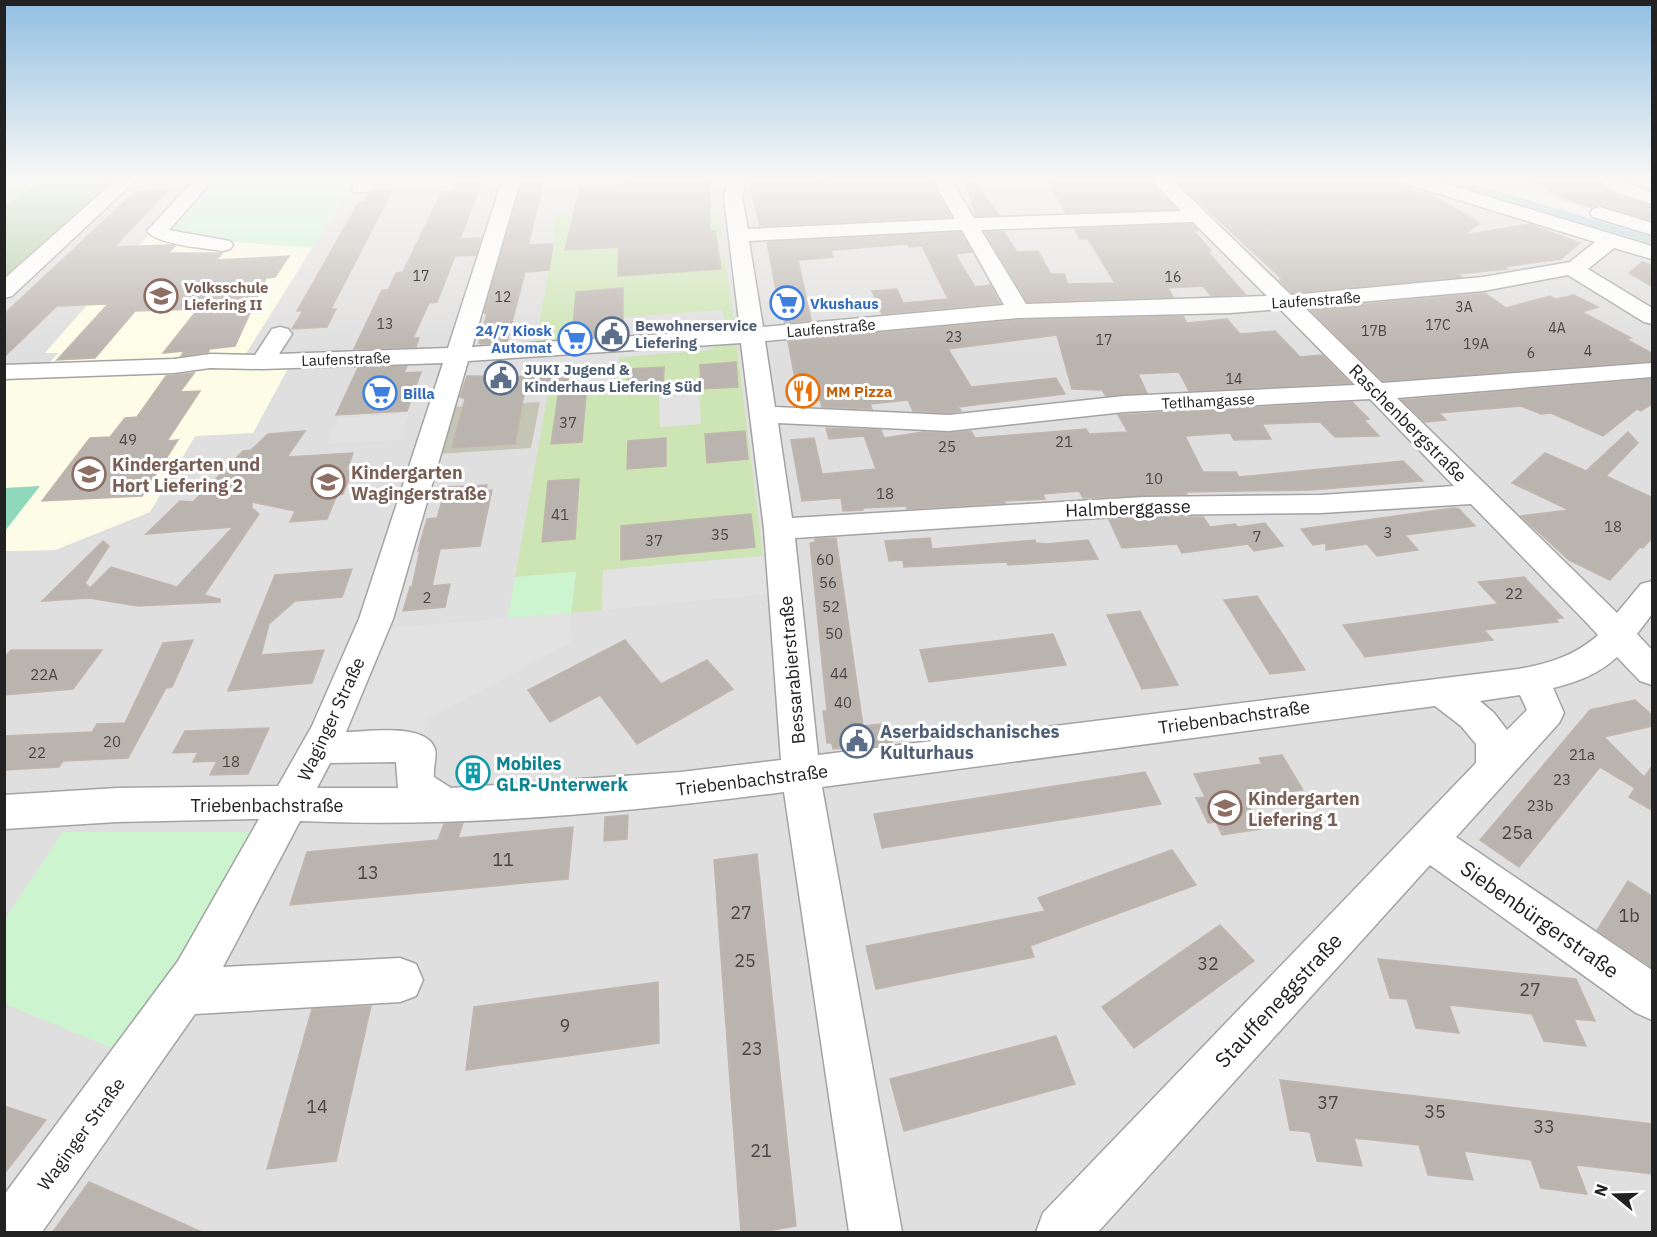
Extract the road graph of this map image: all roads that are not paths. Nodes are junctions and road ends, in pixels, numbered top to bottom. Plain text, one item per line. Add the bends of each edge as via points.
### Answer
1 (65, 236) edge
2 (168, 236) edge
3 (494, 236) edge
4 (738, 236) joint
5 (743, 236) edge
6 (976, 236) edge
7 (1218, 236) edge
8 (1597, 236) edge
9 (1611, 240) junction
10 (223, 245) dead end
11 (1653, 253) edge
12 (1571, 268) junction
13 (4, 291) edge
14 (1287, 302) junction
15 (1019, 312) junction
16 (1653, 317) edge
17 (280, 334) dead end
18 (752, 335) junction
19 (456, 355) junction
20 (262, 363) junction
21 (1653, 370) edge
22 (4, 372) edge
23 (1377, 392) junction
24 (764, 414) junction
25 (1477, 494) junction
26 (779, 529) junction
27 (1653, 592) edge
28 (1617, 634) junction
29 (1653, 672) edge
30 (1531, 679) junction
31 (1441, 691) junction
32 (320, 748) junction
33 (1494, 767) junction
34 (801, 775) junction
35 (289, 803) junction
36 (447, 806) junction
37 (4, 812) edge
38 (1427, 840) junction
39 (400, 980) dead end
40 (183, 992) junction
41 (1653, 998) edge
42 (9, 1233) edge
43 (875, 1233) edge
44 (1062, 1233) edge

1 - 13 street
2 - 10 street
3 - 19 street, Waginger Straße
4 - 5 street
4 - 18 street, Bessarabierstraße
6 - 15 street
7 - 14 street, Raschenbergstraße
8 - 9 street
9 - 11 street
9 - 12 street, Laufenstraße
12 - 14 street, Laufenstraße via 1472,285
12 - 16 street
14 - 15 street, Laufenstraße
14 - 23 street, Raschenbergstraße
15 - 18 street, Laufenstraße
17 - 20 street
18 - 19 street, Laufenstraße
18 - 24 street, Bessarabierstraße
19 - 20 street, Laufenstraße via 333,367
19 - 32 street, Waginger Straße via 376,618
20 - 22 street, Laufenstraße via 210,361 174,366
21 - 23 street, Tetlhamgasse
23 - 24 street, Tetlhamgasse via 1124,404 949,423
23 - 25 street, Raschenbergstraße
24 - 26 street, Bessarabierstraße
25 - 26 street, Halmberggasse via 1321,504 1144,506
25 - 28 street, Raschenbergstraße
26 - 34 street, Bessarabierstraße
27 - 28 street
28 - 29 street, Raschenbergstraße
28 - 30 street via 1591,659 1566,672
30 - 31 street, Triebenbachstraße
30 - 33 street, Stauffeneggstraße via 1546,713
31 - 33 street via 1486,730 1496,748
31 - 34 street, Triebenbachstraße
32 - 35 street, Waginger Straße
32 - 36 street via 408,746 417,751 416,786
33 - 38 street, Stauffeneggstraße
34 - 36 street, Triebenbachstraße via 681,789
34 - 43 street, Bessarabierstraße
35 - 36 street, Triebenbachstraße
35 - 37 street, Triebenbachstraße via 117,805
35 - 40 street, Waginger Straße
38 - 41 street, Siebenbürgerstraße
38 - 44 street, Stauffeneggstraße
39 - 40 street
40 - 42 street, Waginger Straße

